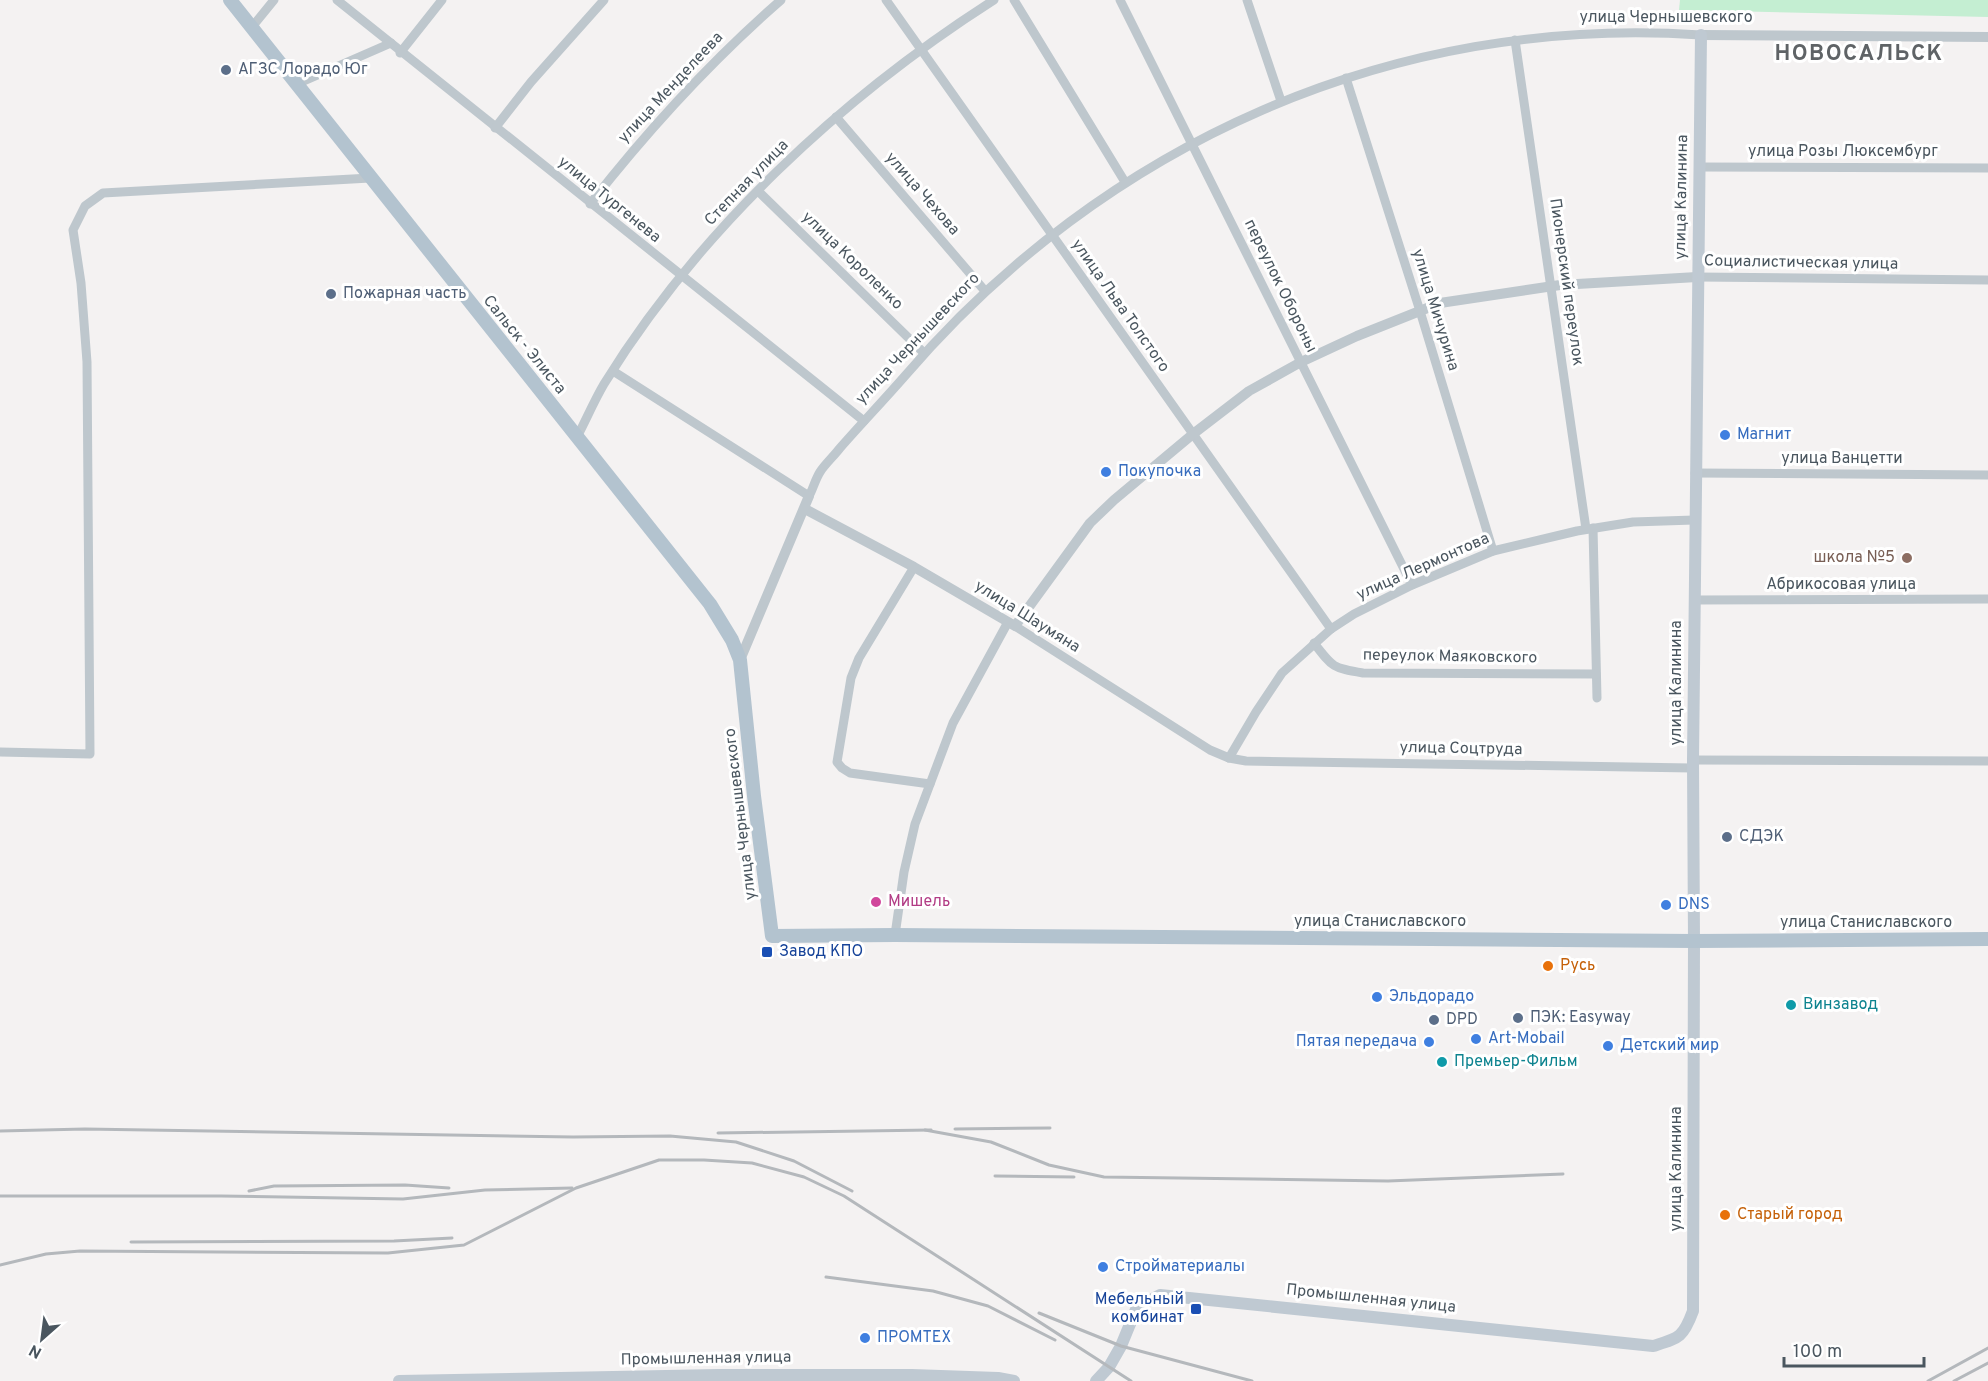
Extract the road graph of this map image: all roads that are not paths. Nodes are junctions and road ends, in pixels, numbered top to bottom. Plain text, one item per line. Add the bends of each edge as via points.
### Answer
1 (230, 0) edge
2 (274, 0) edge
3 (337, 0) edge
4 (442, 0) edge
5 (604, 0) edge
6 (781, 0) edge
7 (886, 0) edge
8 (994, 0) edge
9 (1014, 0) edge
10 (1120, 0) edge
11 (1247, 0) edge
12 (252, 27) junction
13 (1701, 34) junction
14 (1988, 38) edge
15 (1515, 40) junction
16 (391, 43) junction
17 (920, 49) junction
18 (400, 52) junction
19 (1346, 78) junction
20 (297, 84) junction
21 (1281, 101) junction
22 (836, 117) junction
23 (495, 128) junction
24 (1192, 143) junction
25 (1699, 167) junction
26 (1988, 168) edge
27 (370, 178) junction
28 (1125, 182) junction
29 (758, 190) junction
30 (590, 204) junction
31 (1051, 234) junction
32 (682, 277) junction
33 (1697, 277) junction
34 (1988, 280) edge
35 (1551, 287) junction
36 (985, 291) junction
37 (1420, 311) junction
38 (924, 353) junction
39 (1301, 362) junction
40 (613, 370) junction
41 (864, 421) junction
42 (1193, 434) junction
43 (577, 437) junction
44 (1695, 473) junction
45 (1988, 475) edge
46 (809, 496) junction
47 (805, 509) junction
48 (1694, 520) junction
49 (1590, 529) junction
50 (1492, 551) junction
51 (914, 567) junction
52 (1412, 585) junction
53 (1988, 599) edge
54 (1694, 600) junction
55 (1012, 624) junction
56 (1331, 629) junction
57 (1314, 643) junction
58 (740, 660) junction
59 (1596, 674) junction
60 (1597, 698) dead end
61 (0, 752) edge
62 (1229, 758) junction
63 (1988, 761) edge
64 (1693, 764) junction
65 (930, 784) junction
66 (895, 935) junction
67 (772, 936) joint
68 (1988, 939) edge
69 (1694, 941) junction
70 (1686, 1330) joint
71 (399, 1381) edge
72 (1014, 1381) edge
73 (1096, 1381) edge

1 - 12 main road, Сальск - Элиста
2 - 12 street
3 - 16 street, улица Тургенева
4 - 18 street
5 - 23 street
6 - 30 street, улица Менделеева via 686,90
7 - 17 street, улица Льва Толстого
8 - 17 street, Степная улица
9 - 28 street
10 - 24 street, переулок Обороны
11 - 21 street
12 - 20 main road, Сальск - Элиста
13 - 14 street, улица Чернышевского
13 - 15 street, улица Чернышевского via 1602,32
13 - 25 main road, улица Калинина
15 - 19 street, улица Чернышевского via 1413,59
15 - 35 street, Пионерский переулок
16 - 18 street, улица Тургенева
16 - 20 street
17 - 22 street, Степная улица
17 - 31 street, улица Льва Толстого
18 - 23 street, улица Тургенева
19 - 21 street, улица Чернышевского
19 - 37 street, улица Мичурина
20 - 27 main road, Сальск - Элиста
21 - 24 street, улица Чернышевского
22 - 29 street, Степная улица
22 - 36 street, улица Чехова
23 - 30 street, улица Тургенева
24 - 28 street, улица Чернышевского
24 - 39 street, переулок Обороны
25 - 26 street, улица Розы Люксембург
25 - 33 main road, улица Калинина
27 - 43 main road, Сальск - Элиста
27 - 61 street via 103,194 85,206 73,230 87,362 90,754
28 - 31 street, улица Чернышевского
29 - 32 street, Степная улица
29 - 38 street, улица Короленко
30 - 32 street, улица Тургенева
31 - 36 street, улица Чернышевского
31 - 42 street, улица Льва Толстого
32 - 40 street, Степная улица
32 - 41 street, улица Тургенева
33 - 34 street, Социалистическая улица
33 - 35 street, Социалистическая улица
33 - 44 main road, улица Калинина
35 - 37 street, Социалистическая улица via 1440,303
35 - 49 street, Пионерский переулок
36 - 38 street, улица Чернышевского
37 - 39 street, Социалистическая улица
37 - 50 street, улица Мичурина
38 - 41 street, улица Чернышевского
39 - 42 street, Социалистическая улица via 1250,391
39 - 52 street, переулок Обороны
40 - 43 street, Степная улица
40 - 46 street
41 - 46 street, улица Чернышевского via 820,471
42 - 55 street, Социалистическая улица via 1090,523
42 - 56 street, улица Льва Толстого
43 - 58 main road, Сальск - Элиста via 710,604
44 - 45 street, улица Ванцетти
44 - 48 main road, улица Калинина
46 - 47 street, улица Чернышевского
47 - 51 street, улица Шаумяна
47 - 58 street, улица Чернышевского
48 - 49 street, улица Лермонтова via 1633,522
48 - 54 main road, улица Калинина
49 - 50 street, улица Лермонтова
49 - 59 street
50 - 52 street, улица Лермонтова
51 - 55 street, улица Шаумяна
51 - 65 street via 851,678 837,762 850,773
52 - 56 street, улица Лермонтова
53 - 54 street, Абрикосовая улица
54 - 64 main road, улица Калинина
55 - 62 street, улица Шаумяна via 1210,750
55 - 65 street, Социалистическая улица via 953,723
56 - 57 street, улица Лермонтова
57 - 59 street, переулок Маяковского via 1338,669 1363,673
57 - 62 street, улица Лермонтова via 1282,673
58 - 67 main road, улица Чернышевского
59 - 60 street
62 - 64 street, улица Соцтруда
63 - 64 street, улица Соцтруда
64 - 69 main road, улица Калинина
65 - 66 street, Социалистическая улица via 915,824
66 - 67 main road, улица Станиславского
66 - 69 main road, улица Станиславского
68 - 69 main road, улица Станиславского
69 - 70 main road, улица Калинина via 1693,1311
70 - 73 main road, Промышленная улица via 1675,1339 1653,1346 1160,1295 1137,1307 1121,1346
71 - 72 main road, Промышленная улица via 912,1375

